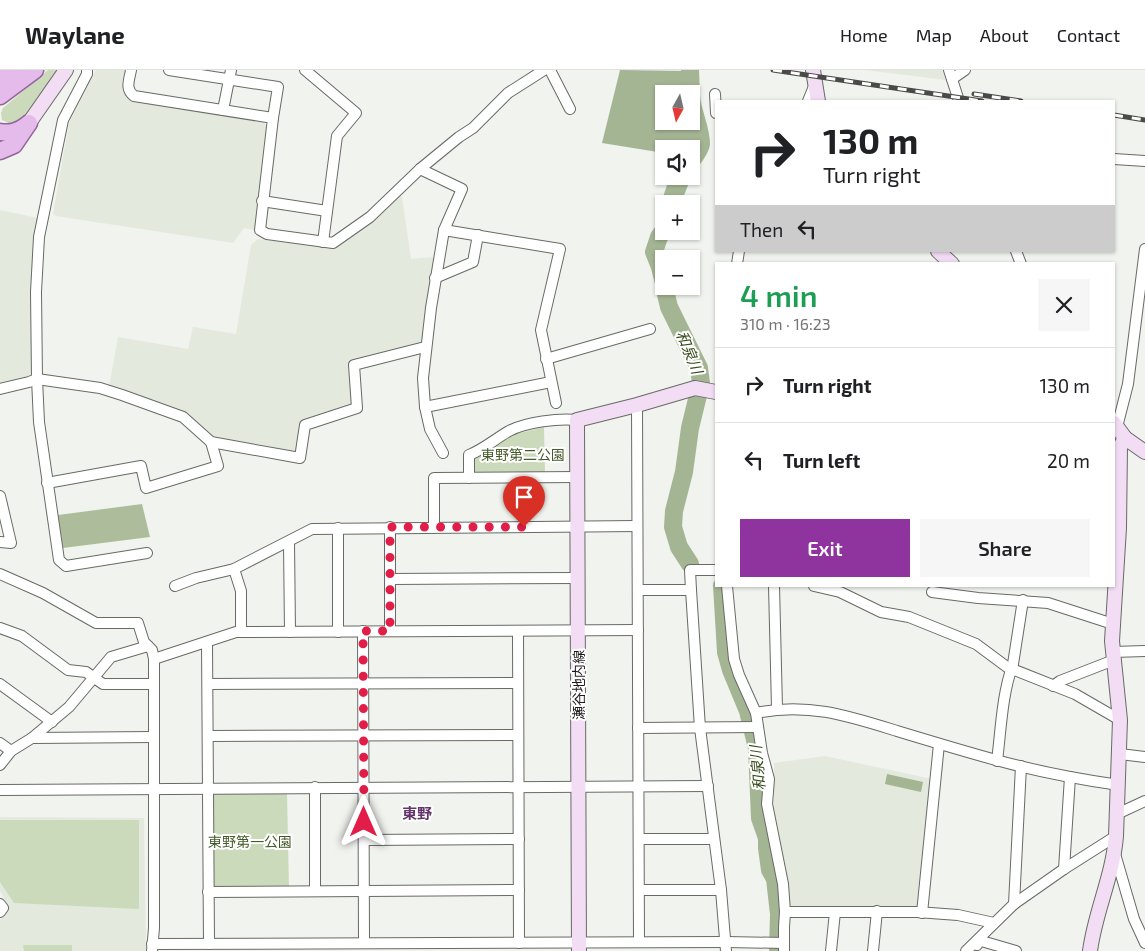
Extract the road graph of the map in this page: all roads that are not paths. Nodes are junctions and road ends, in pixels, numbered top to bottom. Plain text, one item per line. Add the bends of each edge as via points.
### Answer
1 (13, 70) edge
2 (35, 70) edge
3 (66, 70) edge
4 (87, 70) edge
5 (131, 70) edge
6 (169, 70) edge
7 (305, 70) edge
8 (544, 70) edge
9 (550, 70) edge
10 (813, 70) edge
11 (965, 70) edge
12 (950, 74) edge
13 (229, 75) edge
14 (815, 84) junction
15 (1, 91) edge
16 (715, 94) dead end
17 (715, 100) edge
18 (808, 100) edge
19 (818, 100) edge
20 (959, 100) edge
21 (570, 109) dead end
22 (223, 110) junction
23 (273, 118) junction
24 (29, 123) junction
25 (0, 132) edge
26 (0, 151) edge
27 (1115, 159) edge
28 (1145, 161) edge
29 (420, 169) junction
30 (262, 201) junction
31 (326, 211) junction
32 (444, 230) junction
33 (478, 235) junction
34 (323, 242) junction
35 (1145, 249) edge
36 (939, 252) edge
37 (950, 262) edge
38 (435, 278) junction
39 (1143, 279) edge
40 (650, 329) dead end
41 (425, 347) junction
42 (546, 359) junction
43 (37, 378) junction
44 (551, 382) junction
45 (0, 389) edge
46 (715, 392) edge
47 (556, 403) dead end
48 (637, 405) junction
49 (425, 407) junction
50 (577, 420) junction
51 (1119, 429) edge
52 (211, 442) junction
53 (1145, 452) edge
54 (443, 453) dead end
55 (578, 477) junction
56 (469, 478) junction
57 (47, 483) junction
58 (0, 496) edge
59 (578, 526) junction
60 (637, 526) junction
61 (390, 527) junction
62 (434, 527) junction
63 (338, 528) junction
64 (0, 542) edge
65 (289, 542) junction
66 (147, 553) dead end
67 (234, 569) junction
68 (715, 570) edge
69 (0, 574) edge
70 (578, 578) junction
71 (390, 579) junction
72 (182, 587) dead end
73 (727, 587) edge
74 (774, 587) edge
75 (818, 587) edge
76 (638, 590) junction
77 (691, 590) junction
78 (932, 592) dead end
79 (1023, 600) junction
80 (1113, 624) junction
81 (0, 628) edge
82 (638, 630) junction
83 (363, 631) junction
84 (390, 631) junction
85 (518, 631) junction
86 (578, 631) junction
87 (242, 632) junction
88 (290, 632) junction
89 (338, 632) junction
90 (207, 642) junction
91 (148, 646) junction
92 (1145, 651) edge
93 (1113, 656) junction
94 (154, 659) junction
95 (1011, 669) junction
96 (93, 678) junction
97 (518, 683) junction
98 (0, 684) edge
99 (153, 684) junction
100 (208, 684) junction
101 (363, 684) junction
102 (1053, 686) junction
103 (777, 708) junction
104 (756, 712) junction
105 (1120, 720) junction
106 (52, 722) junction
107 (753, 727) junction
108 (638, 728) junction
109 (700, 728) junction
110 (518, 735) junction
111 (208, 736) junction
112 (364, 736) junction
113 (154, 737) junction
114 (32, 738) junction
115 (0, 743) edge
116 (939, 744) junction
117 (11, 751) junction
118 (1120, 754) junction
119 (1145, 757) edge
120 (997, 761) junction
121 (0, 765) edge
122 (1020, 766) junction
123 (1070, 777) junction
124 (1119, 785) junction
125 (579, 786) junction
126 (638, 786) junction
127 (708, 786) junction
128 (364, 787) junction
129 (518, 787) junction
130 (153, 788) junction
131 (208, 788) junction
132 (315, 788) junction
133 (0, 790) edge
134 (1145, 801) edge
135 (1117, 814) junction
136 (1116, 836) junction
137 (714, 838) junction
138 (519, 839) junction
139 (639, 839) junction
140 (364, 840) junction
141 (1115, 853) junction
142 (1064, 869) junction
143 (519, 890) junction
144 (639, 890) junction
145 (721, 890) junction
146 (315, 891) junction
147 (364, 891) junction
148 (208, 892) junction
149 (0, 904) edge
150 (1014, 904) junction
151 (877, 911) junction
152 (0, 912) edge
153 (785, 912) junction
154 (835, 912) junction
155 (922, 913) junction
156 (1134, 919) junction
157 (1145, 919) edge
158 (994, 922) junction
159 (978, 940) junction
160 (639, 942) junction
161 (364, 943) junction
162 (519, 943) junction
163 (1145, 943) edge
164 (208, 944) junction
165 (781, 945) edge
166 (726, 946) edge
167 (290, 947) edge
168 (423, 947) edge
169 (579, 947) edge
170 (152, 948) edge
171 (831, 951) edge
172 (873, 951) edge
173 (966, 951) edge
174 (976, 951) edge
175 (1016, 951) edge
176 (1090, 951) edge

1 - 15 main road
2 - 15 main road
3 - 24 street
4 - 43 street via 63,120 39,237
5 - 22 street via 128,87 134,96
6 - 13 street
7 - 31 street via 356,113 336,136
8 - 29 street via 508,93 473,128
9 - 21 street
10 - 14 street
11 - 12 street
12 - 20 street
13 - 22 street
13 - 23 street via 278,87
14 - 18 street
14 - 19 street
16 - 17 street
22 - 23 street
23 - 30 street
24 - 25 main road via 16,132
24 - 26 main road via 14,145
27 - 28 street
29 - 32 street via 462,189
29 - 34 street via 370,217 333,243
30 - 31 street
30 - 34 street via 260,230 267,234
31 - 34 street
32 - 33 street
32 - 38 street
33 - 38 street via 473,262
33 - 42 street via 560,248 541,330
35 - 39 street
36 - 37 street
38 - 41 street
39 - 51 street
40 - 42 street
41 - 49 street
41 - 52 street via 354,365 357,408 305,425 300,458
42 - 44 street
43 - 45 street
43 - 52 street via 100,388 183,417
43 - 57 street
44 - 47 street
44 - 49 street
46 - 48 street via 698,389
48 - 50 street
48 - 60 street
49 - 54 street via 430,429
50 - 55 street, 瀬谷地内線
50 - 56 street via 558,418 511,430 469,455
51 - 53 street
51 - 80 street via 1118,546
52 - 57 street via 218,466 146,488 141,466
55 - 56 street
55 - 59 street, 瀬谷地内線
56 - 62 street via 434,478
57 - 66 street via 59,560 66,566
58 - 64 street via 11,543
59 - 60 street
59 - 62 street
59 - 70 street, 瀬谷地内線
60 - 76 street
61 - 62 street
61 - 63 street
61 - 71 street
63 - 65 street via 312,529
63 - 89 street
65 - 67 street
65 - 88 street
67 - 72 street via 196,578
67 - 87 street via 241,592
68 - 77 street via 690,570
69 - 91 street via 43,592 96,622 138,623
70 - 71 street
70 - 86 street, 瀬谷地内線
71 - 84 street
73 - 104 street via 734,659
74 - 103 street
75 - 95 street via 840,592 881,612 909,617 976,644
76 - 77 street
76 - 82 street
77 - 109 street
78 - 79 street
79 - 80 street via 1048,603
79 - 95 street
80 - 93 street
81 - 96 street via 22,636 68,670 86,672
82 - 86 street
82 - 108 street
83 - 84 street
83 - 89 street
83 - 101 street
84 - 85 street
85 - 86 street
85 - 97 street
86 - 125 street, 瀬谷地内線
87 - 88 street
87 - 90 street
88 - 89 street
90 - 94 street
90 - 100 street
91 - 94 street
91 - 96 street via 111,656
92 - 93 street
93 - 102 street
93 - 105 street
94 - 99 street
95 - 102 street
95 - 120 street
96 - 99 street via 102,684
96 - 106 street
97 - 101 street
97 - 110 street
98 - 106 street
99 - 113 street
100 - 101 street
100 - 111 street
101 - 112 street
102 - 105 street via 1075,694
103 - 104 street
103 - 116 street via 819,710
104 - 107 street
105 - 118 street
106 - 114 street
107 - 109 street
107 - 153 street via 769,779 768,804
108 - 109 street
108 - 126 street
109 - 127 street
110 - 112 street
110 - 129 street
111 - 112 street
111 - 131 street
112 - 128 street
113 - 114 street
113 - 130 street
114 - 117 street
115 - 117 street
116 - 120 street
116 - 155 street
117 - 121 street
118 - 119 street
118 - 124 street
120 - 122 street
122 - 123 street
122 - 150 street
123 - 124 street
123 - 142 street
124 - 135 street
125 - 126 street
125 - 129 street
125 - 169 street, 瀬谷地内線
126 - 127 street
126 - 139 street
127 - 137 street
128 - 129 street
128 - 132 street
128 - 140 street
129 - 138 street
130 - 131 street
130 - 133 street
130 - 170 street
131 - 132 street
131 - 148 street
132 - 146 street
134 - 135 street
135 - 136 street
136 - 141 street
136 - 142 street
137 - 139 street
137 - 145 street
138 - 140 street
138 - 143 street
139 - 144 street
140 - 147 street
141 - 156 street
141 - 176 street via 1098,908
142 - 150 street
143 - 147 street
143 - 162 street
144 - 145 street
144 - 160 street
145 - 166 street
146 - 147 street
146 - 148 street
147 - 161 street
148 - 164 street
149 - 152 street via 3,908
150 - 158 street
151 - 154 street
151 - 155 street
151 - 172 street
153 - 154 street
153 - 165 street
154 - 171 street
155 - 158 street
156 - 157 street
156 - 163 street
158 - 159 street
159 - 173 street
159 - 174 street
159 - 175 street
160 - 166 street
160 - 169 street
161 - 167 street
161 - 168 street
162 - 168 street
162 - 169 street
164 - 167 street
164 - 170 street
165 - 166 street

